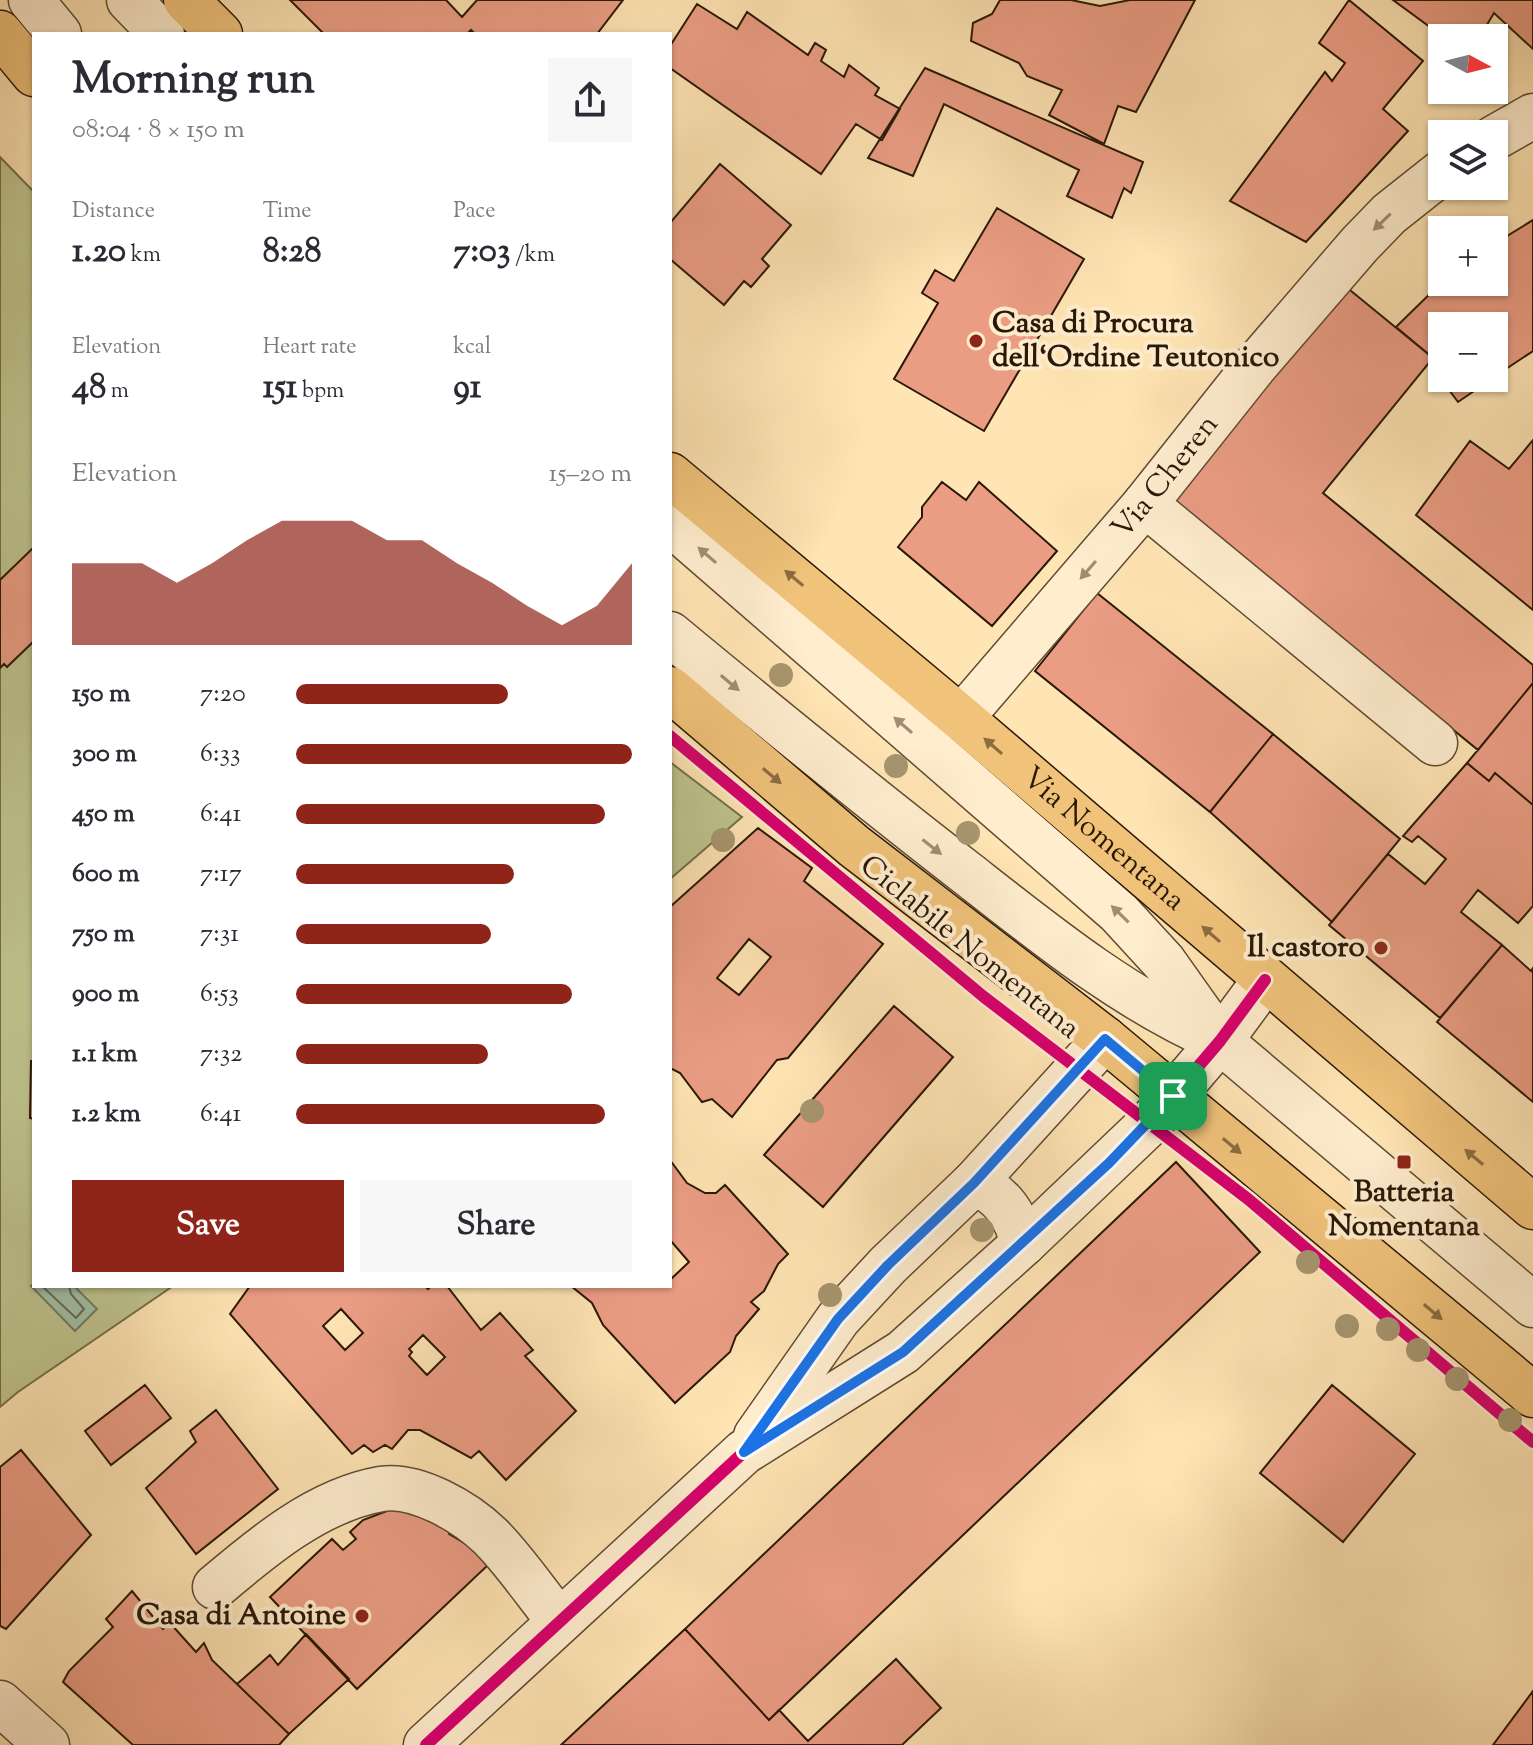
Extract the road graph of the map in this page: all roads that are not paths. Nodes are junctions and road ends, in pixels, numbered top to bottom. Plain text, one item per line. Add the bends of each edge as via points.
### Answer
1 (31, 0) edge
2 (129, 0) edge
3 (186, 0) edge
4 (57, 32) edge
5 (160, 32) edge
6 (218, 32) edge
7 (0, 33) edge
8 (32, 72) edge
9 (1533, 116) edge
10 (1508, 130) edge
11 (1428, 183) edge
12 (672, 477) edge
13 (1145, 504) junction
14 (672, 525) edge
15 (672, 636) edge
16 (672, 691) edge
17 (961, 718) junction
18 (1435, 743) dead end
19 (1265, 980) junction
20 (1105, 1039) junction
21 (1220, 1041) junction
22 (1173, 1096) junction
23 (974, 1183) junction
24 (1533, 1207) edge
25 (1023, 1244) junction
26 (1533, 1305) edge
27 (1533, 1395) edge
28 (744, 1452) junction
29 (215, 1587) dead end
30 (559, 1621) junction
31 (426, 1745) edge

1 - 4 street
2 - 5 street
3 - 6 main road
7 - 8 main road
9 - 10 street
11 -> 13 street, Via Cheren via 1360,244
17 -> 12 main road, Via Nomentana
13 -> 17 street, Via Cheren
13 - 18 street
21 -> 14 street, Via Nomentana via 1164,962 1119,913
15 -> 21 street, Via Nomentana via 1040,931 1141,1001
16 -> 20 main road via 854,846
19 -> 17 main road, Via Nomentana
19 - 21 street
24 -> 19 main road, Via Nomentana
20 - 22 main road
20 - 23 street
21 - 22 street
21 - 26 street, Via Nomentana
22 - 25 street
22 -> 27 main road
23 - 25 street via 1009,1208
23 - 28 street via 838,1319
25 - 28 street via 903,1352
28 - 30 street
29 - 30 street via 259,1549 306,1519 383,1488 409,1490 453,1509 489,1536
30 - 31 street

